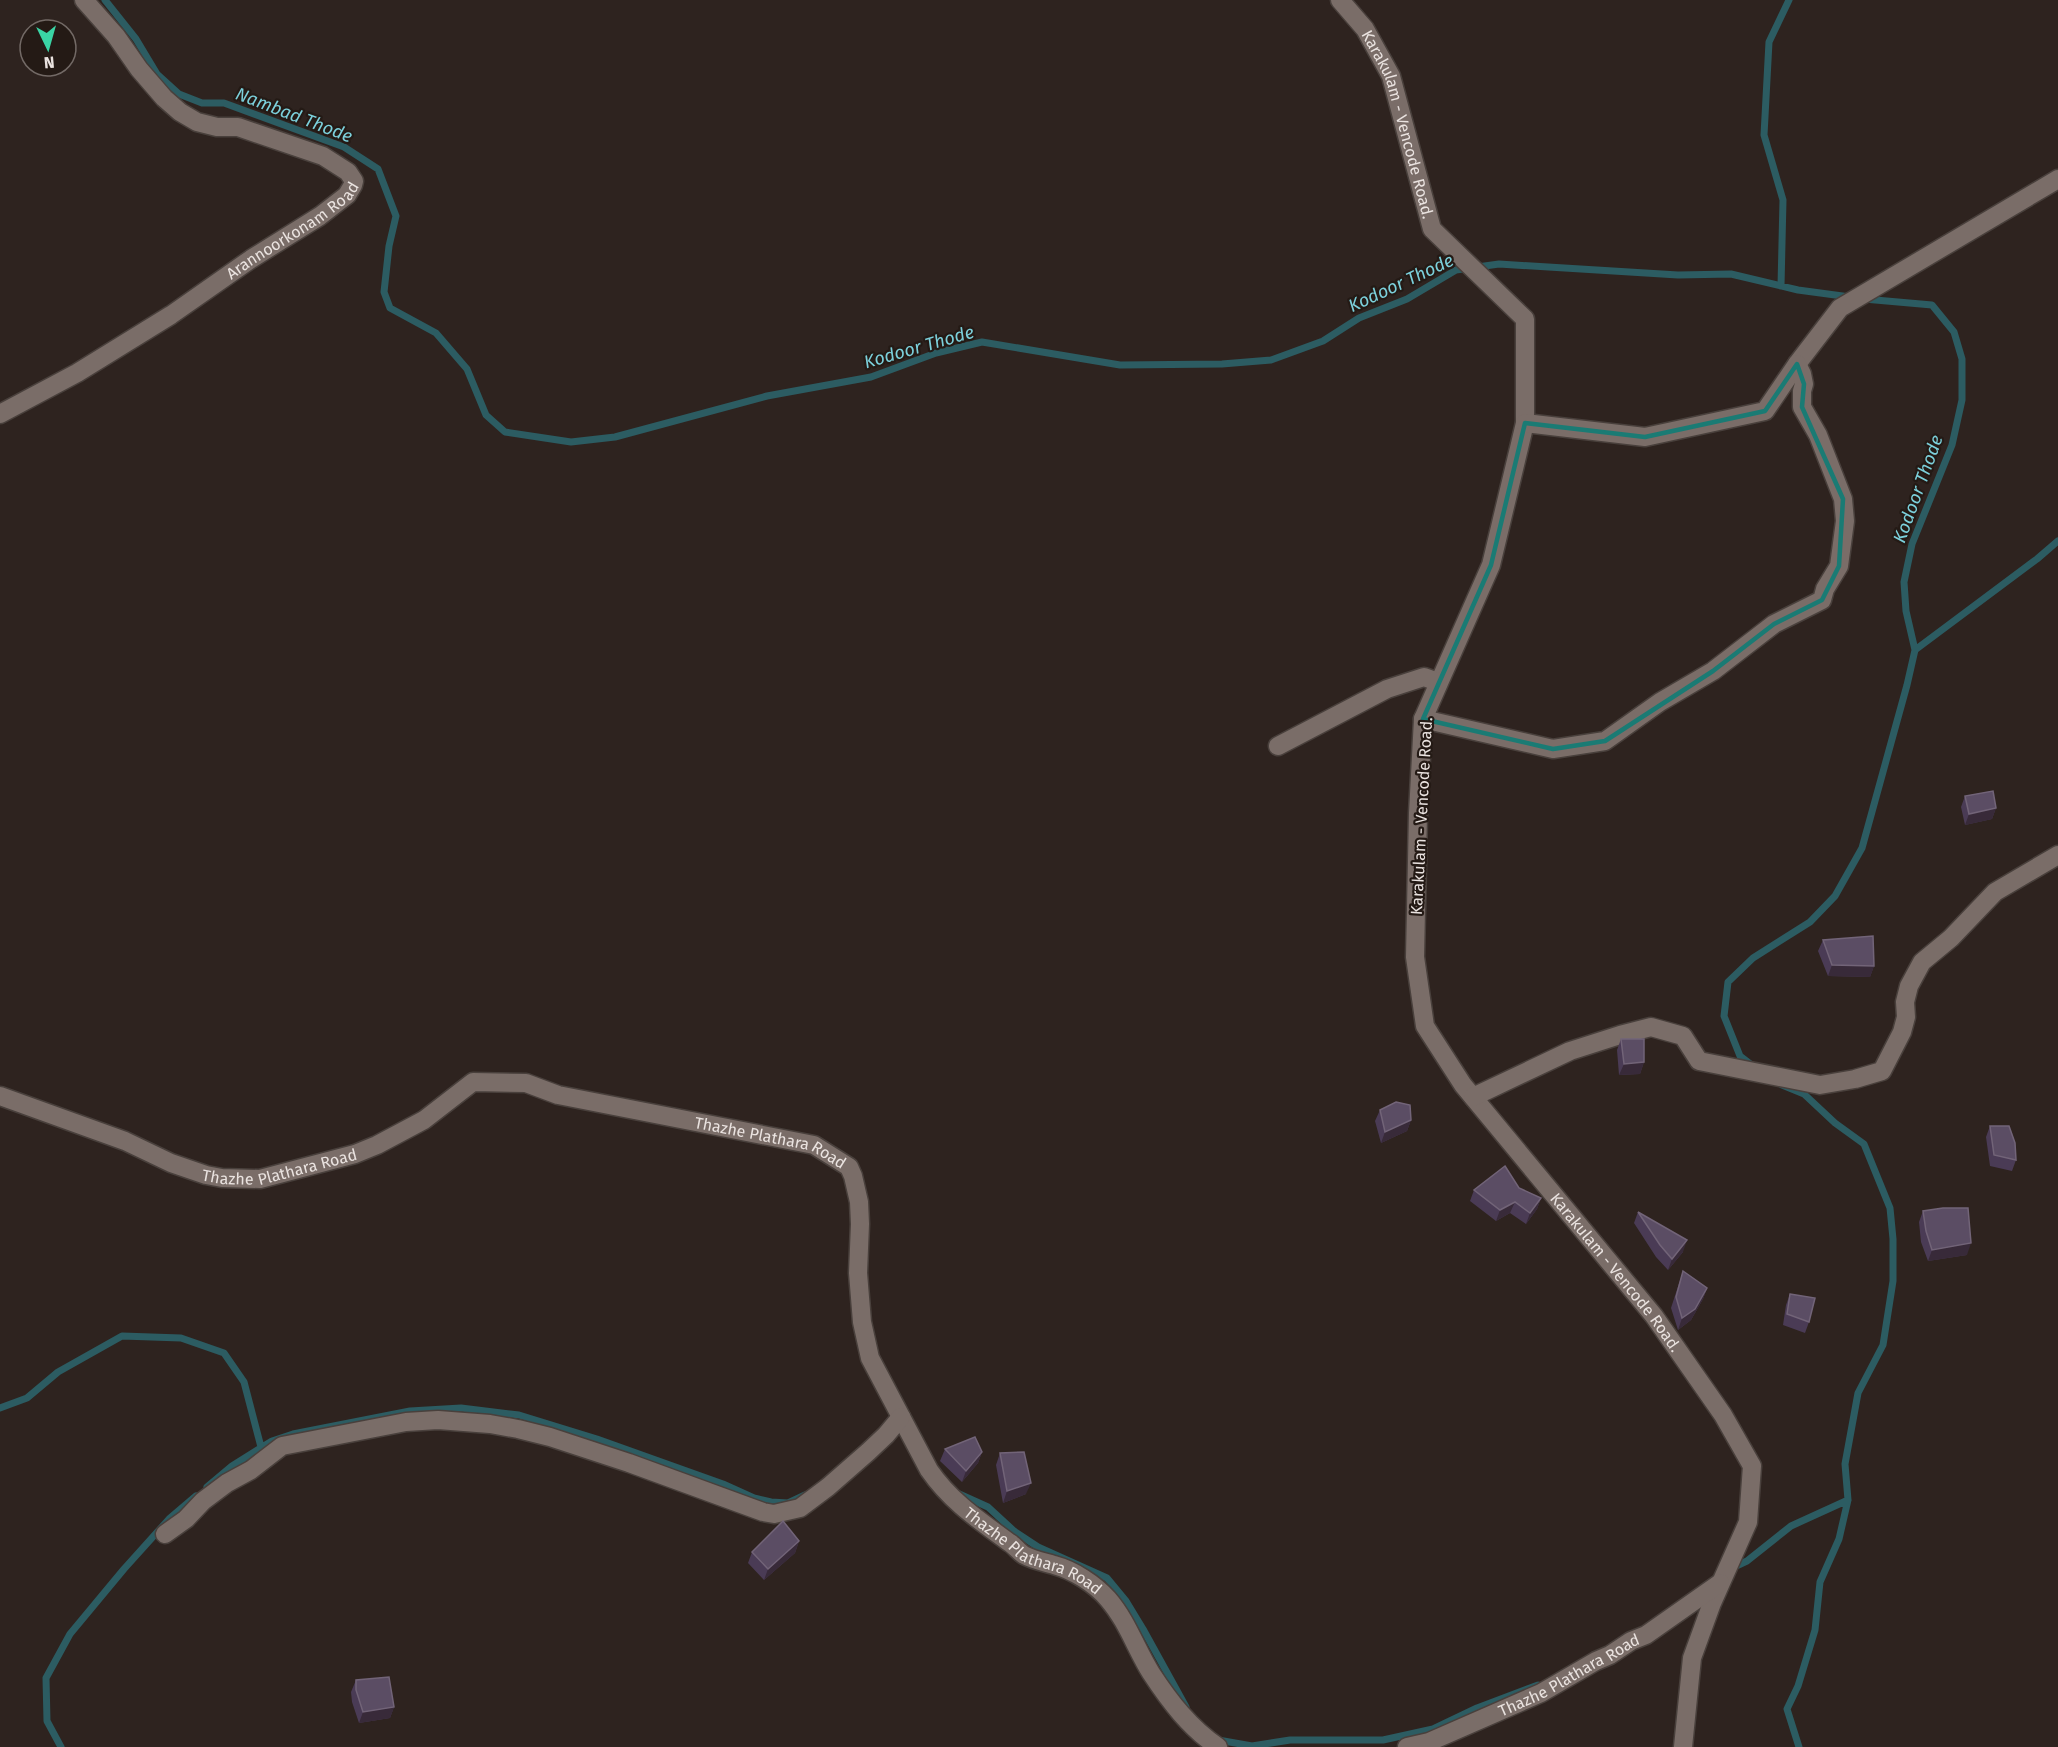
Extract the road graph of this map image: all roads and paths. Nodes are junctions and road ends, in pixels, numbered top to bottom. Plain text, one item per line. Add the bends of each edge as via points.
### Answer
1 (84, 0) edge
2 (1340, 0) edge
3 (2058, 179) edge
4 (1797, 364) junction
5 (0, 414) edge
6 (1525, 423) junction
7 (1438, 682) junction
8 (1423, 719) junction
9 (1278, 746) dead end
10 (2058, 855) edge
11 (0, 1096) edge
12 (1473, 1097) junction
13 (901, 1417) junction
14 (165, 1534) dead end
15 (1722, 1581) junction
16 (1218, 1747) edge
17 (1407, 1747) edge
18 (1683, 1747) edge

1 - 5 street, Arannoorkonam Road via 152,84 180,112 197,122 238,127 323,156 348,172 354,181 347,195 320,216 171,315 77,373
2 - 6 street, Karakulam - Vencode Road. via 1365,29 1392,76 1432,229 1525,320
3 - 4 street via 1840,308
4 - 6 street via 1766,411 1645,436
4 - 8 street via 1804,384 1802,407 1818,435 1843,499 1845,521 1839,566 1821,600 1774,624 1713,672 1660,702 1605,741 1553,749
6 - 7 street, Karakulam - Vencode Road. via 1491,565
7 - 8 street, Karakulam - Vencode Road.
7 - 9 street via 1424,677 1387,689
8 - 12 street, Karakulam - Vencode Road. via 1415,957 1425,1026
10 - 12 street via 1995,892 1922,962 1909,986 1902,1032 1882,1071 1820,1085 1739,1070 1698,1060 1683,1036 1651,1027 1570,1052
11 - 13 street, Thazhe Plathara Road via 171,1163 206,1175 232,1178 260,1179 355,1154 424,1120 473,1082 489,1081 526,1083 558,1095 814,1145 849,1167 853,1176 861,1224 858,1273 862,1322 870,1358
12 - 15 street, Karakulam - Vencode Road. via 1654,1316 1723,1415 1752,1466 1748,1522
13 - 14 street via 872,1448 800,1508 774,1514 550,1437 490,1424 438,1420 406,1422 282,1446 203,1501
13 - 16 street, Thazhe Plathara Road via 929,1470 952,1498 1022,1554 1065,1569 1091,1583 1108,1599 1179,1713
15 - 17 street, Thazhe Plathara Road via 1646,1635 1541,1693 1429,1742
15 - 18 street via 1692,1658

